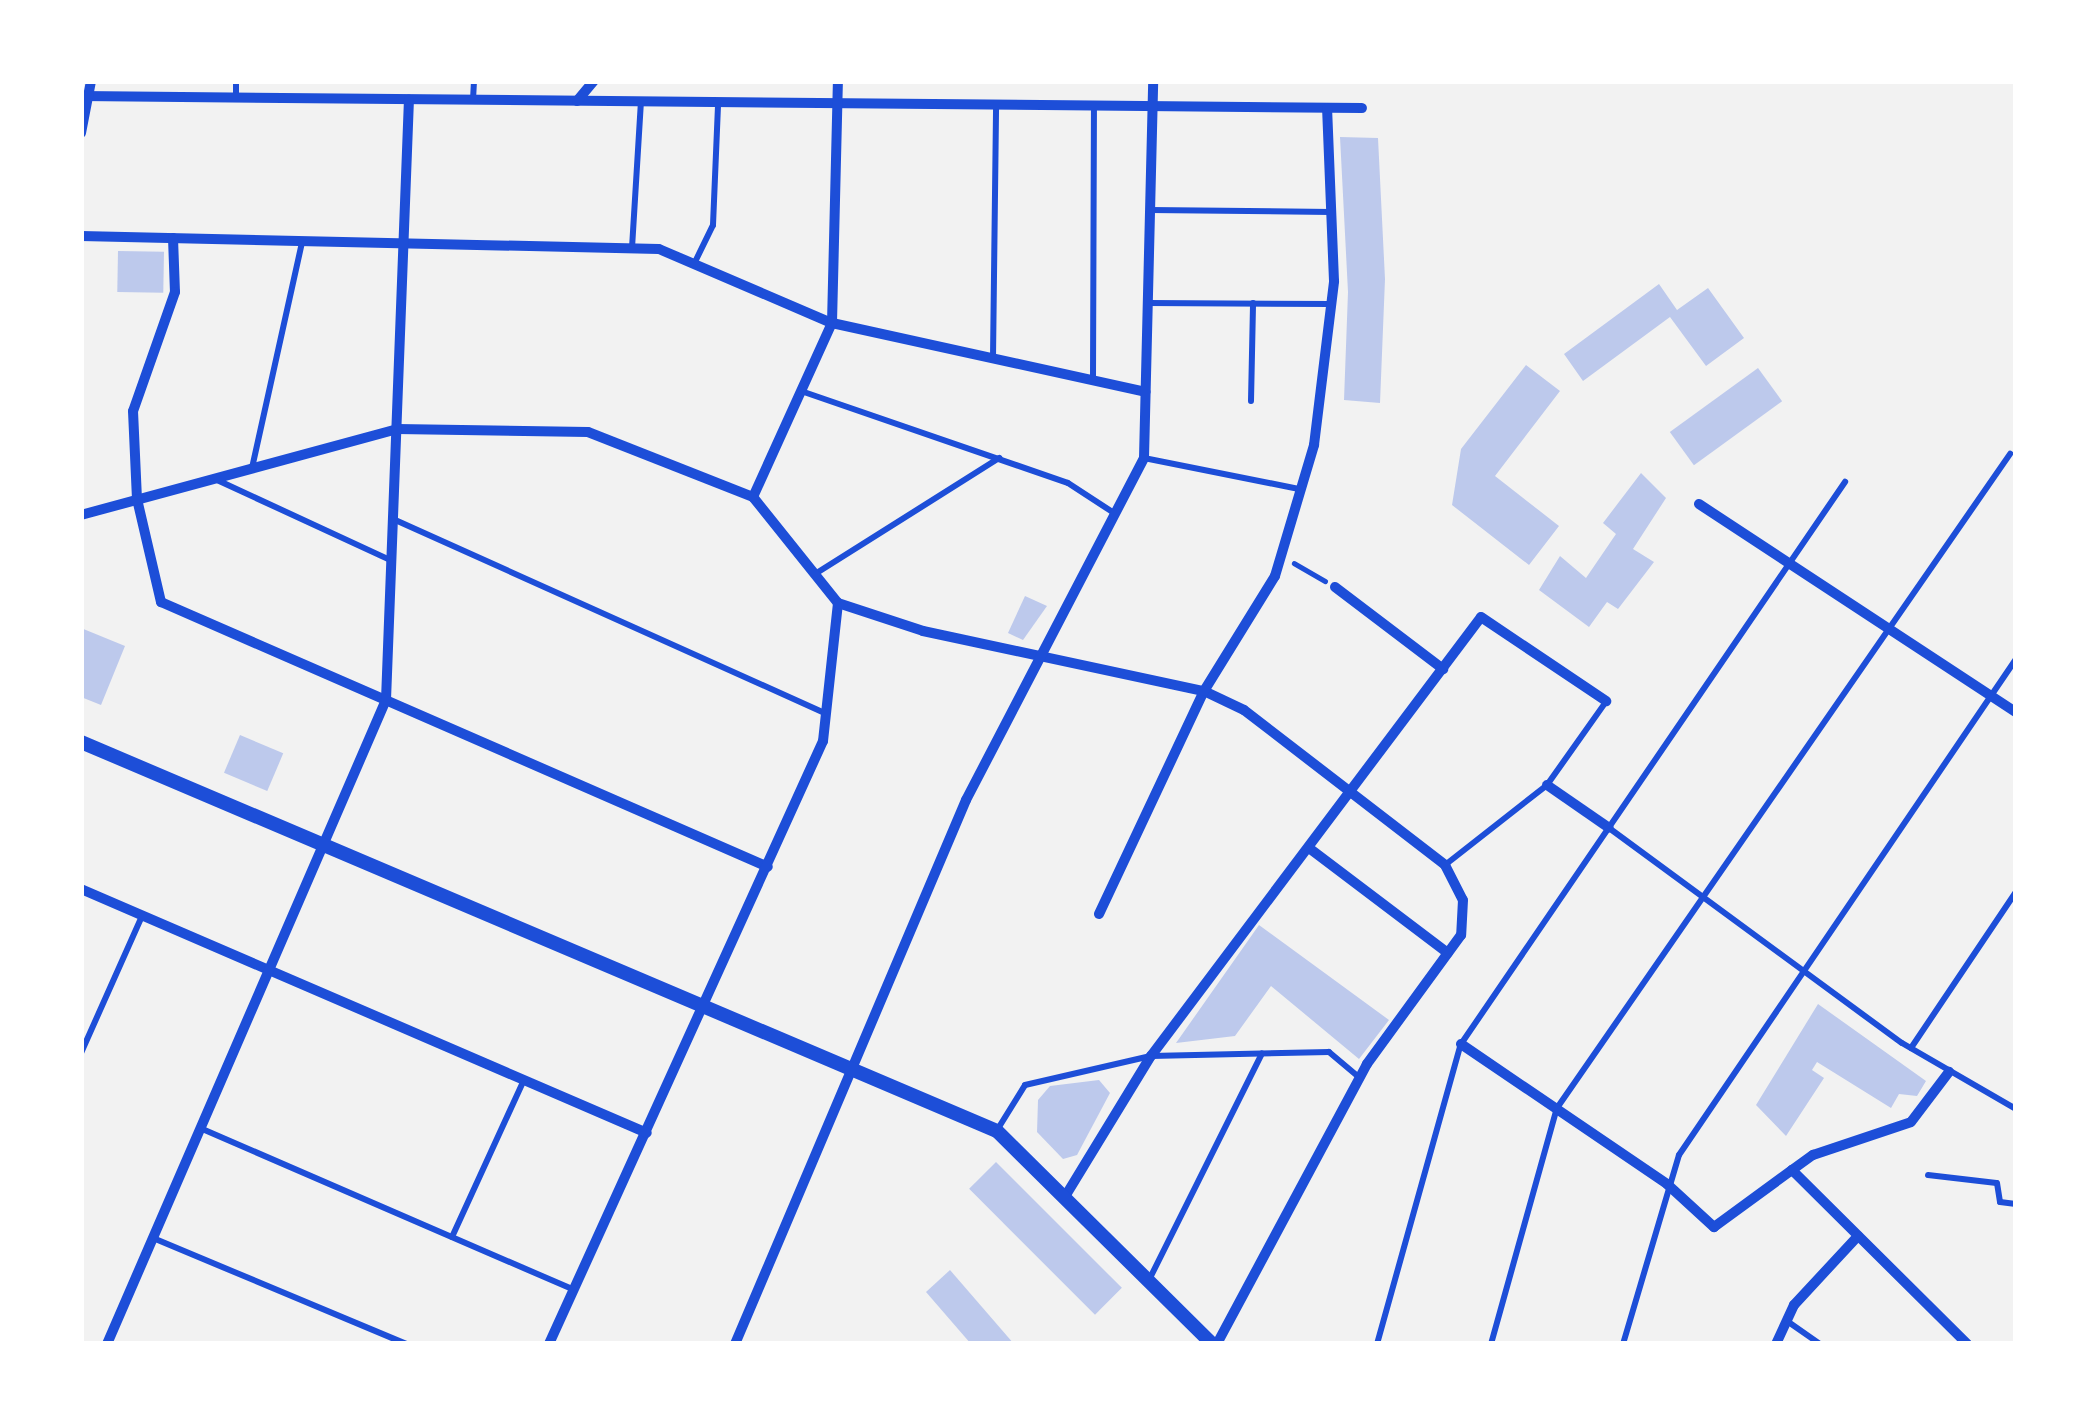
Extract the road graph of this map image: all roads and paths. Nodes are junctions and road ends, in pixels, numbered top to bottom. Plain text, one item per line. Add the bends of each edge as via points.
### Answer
1 (92, 81) edge
2 (236, 81) edge
3 (474, 81) edge
4 (594, 81) edge
5 (838, 81) edge
6 (1154, 81) edge
7 (86, 96) edge
8 (236, 98) junction
9 (409, 99) junction
10 (473, 100) junction
11 (577, 101) junction
12 (641, 101) junction
13 (718, 102) junction
14 (838, 103) junction
15 (996, 104) junction
16 (1094, 105) junction
17 (1153, 106) junction
18 (1328, 108) junction
19 (1362, 108) dead end
20 (81, 133) edge
21 (1150, 210) junction
22 (1331, 212) junction
23 (81, 236) edge
24 (173, 238) junction
25 (302, 241) junction
26 (404, 243) junction
27 (632, 248) junction
28 (694, 264) junction
29 (1148, 303) junction
30 (1252, 303) junction
31 (1331, 304) junction
32 (832, 323) junction
33 (993, 358) junction
34 (1093, 380) junction
35 (801, 391) junction
36 (1146, 392) junction
37 (1251, 401) dead end
38 (397, 429) junction
39 (2011, 454) dead end
40 (999, 458) junction
41 (1144, 458) junction
42 (252, 468) junction
43 (214, 479) junction
44 (1845, 482) dead end
45 (1301, 490) junction
46 (753, 497) junction
47 (137, 500) junction
48 (1699, 504) dead end
49 (1114, 513) junction
50 (81, 515) edge
51 (393, 519) junction
52 (1281, 555) junction
53 (391, 561) junction
54 (1790, 563) junction
55 (814, 574) junction
56 (1335, 587) joint
57 (838, 603) junction
58 (1890, 629) junction
59 (1036, 656) junction
60 (2016, 658) edge
61 (1443, 669) junction
62 (1204, 691) junction
63 (1991, 696) junction
64 (386, 700) junction
65 (1606, 701) joint
66 (2016, 712) edge
67 (826, 714) junction
68 (81, 742) edge
69 (1547, 785) junction
70 (1352, 793) junction
71 (1609, 828) junction
72 (325, 842) junction
73 (1310, 848) junction
74 (1445, 865) junction
75 (768, 867) junction
76 (81, 890) edge
77 (2016, 892) edge
78 (1703, 898) junction
79 (1100, 914) dead end
80 (142, 916) junction
81 (1448, 953) junction
82 (269, 970) junction
83 (1804, 971) junction
84 (707, 1006) junction
85 (1461, 1044) junction
86 (1911, 1049) junction
87 (1262, 1052) junction
88 (81, 1053) edge
89 (1150, 1056) junction
90 (855, 1068) junction
91 (1949, 1072) junction
92 (1360, 1077) junction
93 (524, 1080) junction
94 (2015, 1107) edge
95 (1557, 1108) junction
96 (200, 1128) junction
97 (997, 1131) junction
98 (647, 1133) junction
99 (1792, 1170) junction
100 (1928, 1175) dead end
101 (1667, 1184) junction
102 (1066, 1195) junction
103 (2016, 1204) edge
104 (1858, 1235) junction
105 (452, 1237) junction
106 (153, 1238) junction
107 (1148, 1281) junction
108 (572, 1289) junction
109 (1786, 1321) junction
110 (107, 1344) edge
111 (406, 1344) edge
112 (549, 1344) edge
113 (735, 1344) edge
114 (1215, 1344) edge
115 (1377, 1344) edge
116 (1491, 1344) edge
117 (1622, 1344) edge
118 (1776, 1344) edge
119 (1820, 1344) edge
120 (1967, 1344) edge

1 - 7 street
2 - 8 lane
3 - 10 lane
4 - 11 street
5 - 14 street
6 - 17 street
7 - 8 street
7 - 20 street
8 - 9 street
9 - 10 street
9 - 26 street
10 - 11 street
11 - 12 street
12 - 13 street
12 - 27 lane
13 - 14 street
13 - 28 lane via 713,226
14 - 15 street
14 - 32 street
15 - 16 street
15 - 33 lane
16 - 17 street
16 - 34 lane
17 - 18 street
17 - 21 street
18 - 19 street
18 - 22 street
21 - 22 lane
21 - 29 street
22 - 31 street
23 - 24 street
24 - 25 street
24 - 47 street via 175,292 133,411
25 - 26 street
25 - 42 lane
26 - 27 street
26 - 38 street
27 - 28 street
28 - 32 street
29 - 30 lane
29 - 36 street
30 - 31 lane
30 - 37 lane
31 - 45 street
32 - 33 street
32 - 35 street
33 - 34 street
34 - 36 street
35 - 40 lane
35 - 46 street
36 - 41 street
38 - 42 street
38 - 46 street via 588,432
38 - 51 street
39 - 58 lane
40 - 49 lane via 1068,483
40 - 55 lane
41 - 45 lane
41 - 49 street
42 - 43 street
43 - 47 street
43 - 53 lane
44 - 54 lane
45 - 52 street
46 - 55 street
47 - 50 street
47 - 64 street via 160,602
48 - 54 street
49 - 59 street
51 - 53 street
51 - 67 lane
52 - 56 path
52 - 62 street
53 - 64 street
54 - 58 street
54 - 71 lane
55 - 57 street
56 - 61 street
57 - 59 street
57 - 67 street
58 - 63 street
58 - 78 lane
59 - 62 street
59 - 90 street via 966,800
60 - 63 lane
61 - 65 street via 1481,617
61 - 70 street
62 - 70 street via 1244,710
62 - 79 street
63 - 66 street
63 - 83 lane
64 - 72 street
64 - 75 street
65 - 69 lane
67 - 75 street via 823,741
68 - 72 street
69 - 71 street
69 - 74 lane
70 - 73 street
70 - 74 street
71 - 78 lane
71 - 85 lane
72 - 82 street
72 - 84 street
73 - 81 street
73 - 89 street
74 - 81 street via 1463,900 1461,935
75 - 84 street
76 - 80 street
77 - 86 lane
78 - 83 lane
78 - 95 lane
80 - 82 street
80 - 88 lane
81 - 92 street
82 - 93 street
82 - 96 street
83 - 86 lane
83 - 101 lane
84 - 90 street
84 - 98 street
85 - 95 street
85 - 115 lane
86 - 91 lane
87 - 89 lane
87 - 92 lane via 1329,1052
87 - 107 lane
89 - 97 lane via 1025,1085
89 - 102 street
90 - 97 street
90 - 113 street
91 - 94 lane
91 - 99 street via 1911,1122 1813,1155
92 - 114 street
93 - 98 street
93 - 105 lane
95 - 101 street
95 - 116 lane
96 - 105 lane
96 - 106 street
97 - 102 street
98 - 108 street
99 - 101 street via 1714,1227
99 - 104 street
100 - 103 lane via 1996,1183 2000,1202
101 - 117 lane
102 - 107 street
104 - 109 street
104 - 120 street
105 - 108 lane
106 - 110 street
106 - 111 lane
107 - 114 street
108 - 112 street
109 - 118 street
109 - 119 lane

